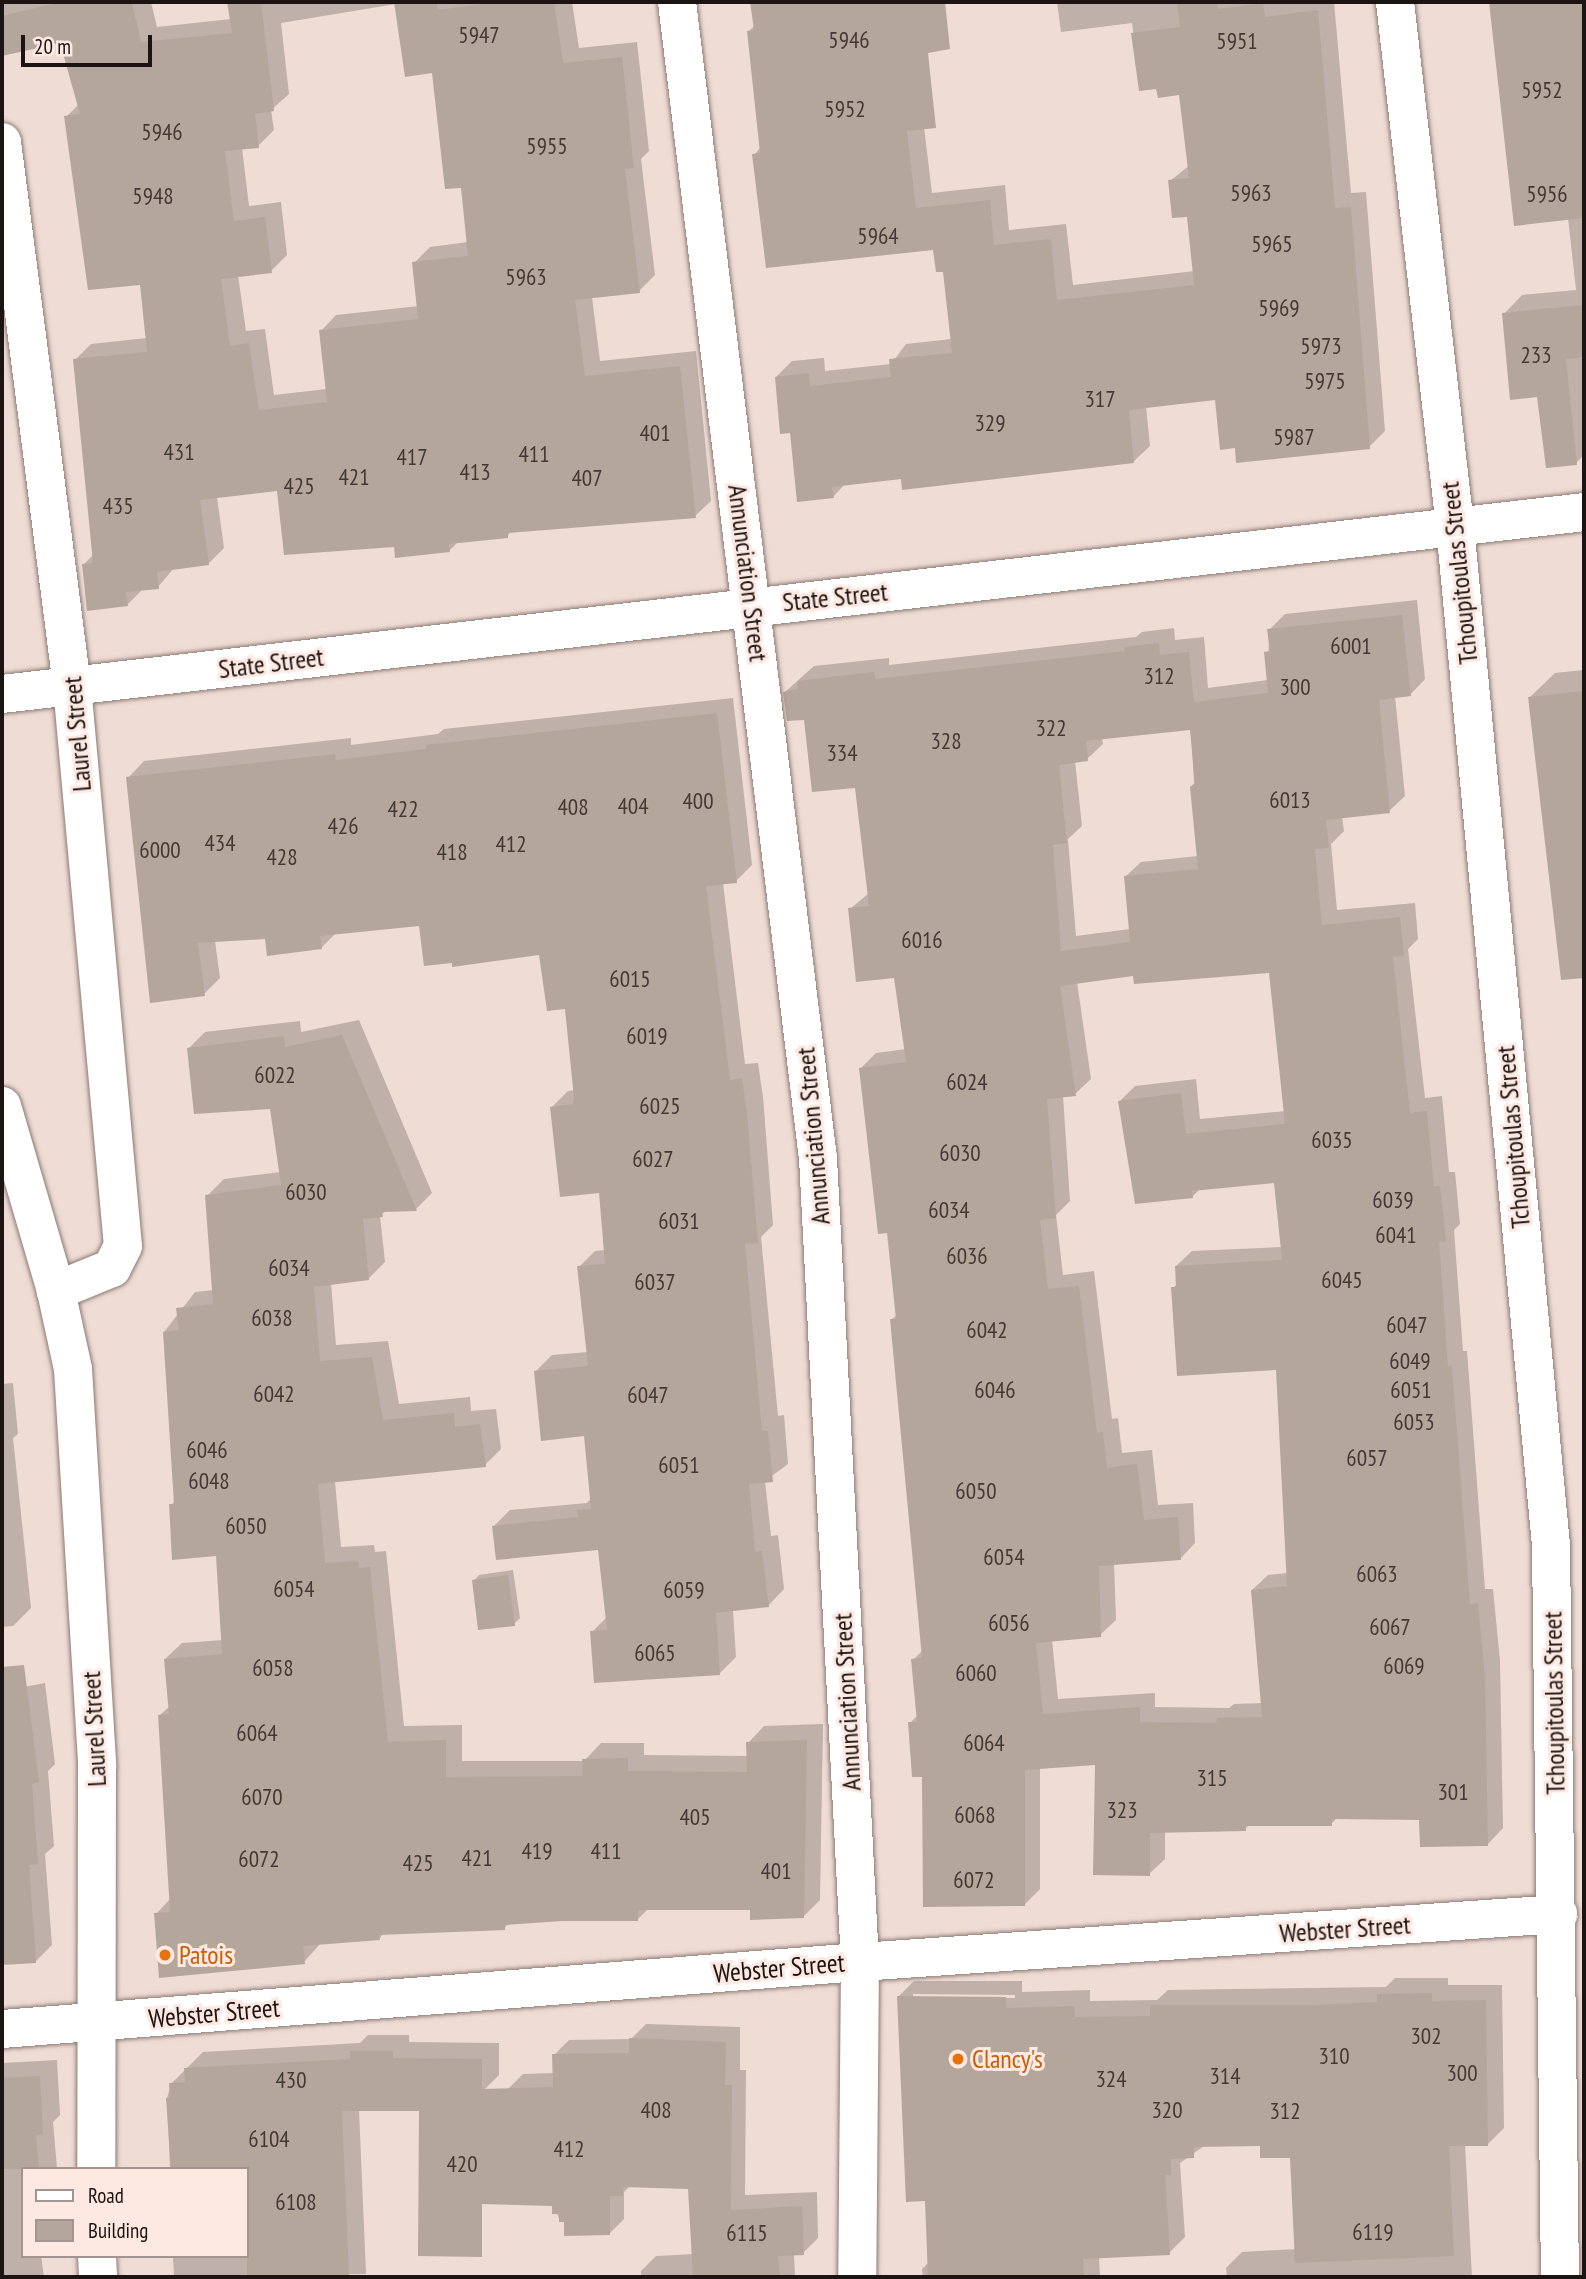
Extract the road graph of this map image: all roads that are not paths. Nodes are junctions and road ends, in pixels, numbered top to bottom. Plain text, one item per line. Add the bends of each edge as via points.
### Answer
1 (677, 2) edge
2 (1395, 2) edge
3 (2, 142) edge
4 (1584, 512) edge
5 (1455, 526) junction
6 (752, 606) junction
7 (72, 686) junction
8 (2, 694) edge
9 (2, 1106) edge
10 (56, 1291) junction
11 (1558, 1914) junction
12 (860, 1962) junction
13 (94, 2023) junction
14 (2, 2029) edge
15 (96, 2167) edge
16 (97, 2258) edge
17 (98, 2277) edge
18 (857, 2277) edge
19 (1560, 2277) edge

1 - 6 street, Annunciation Street
2 - 5 street, Tchoupitoulas Street
3 - 7 street, Laurel Street
4 - 5 street, State Street
5 - 6 street, State Street
5 - 11 street, Tchoupitoulas Street via 1551,1545
6 - 7 street, State Street
6 - 12 street, Annunciation Street via 818,1158
7 - 8 street, State Street
7 - 10 street, Laurel Street via 123,1246 112,1268
9 - 10 street, Laurel Street
10 - 13 street, Laurel Street via 73,1369 97,1767
11 - 12 street, Webster Street
11 - 19 street, Tchoupitoulas Street
12 - 13 street, Webster Street
12 - 18 street, Annunciation Street
13 - 14 street, Webster Street
13 - 15 street, Laurel Street
16 - 17 street

